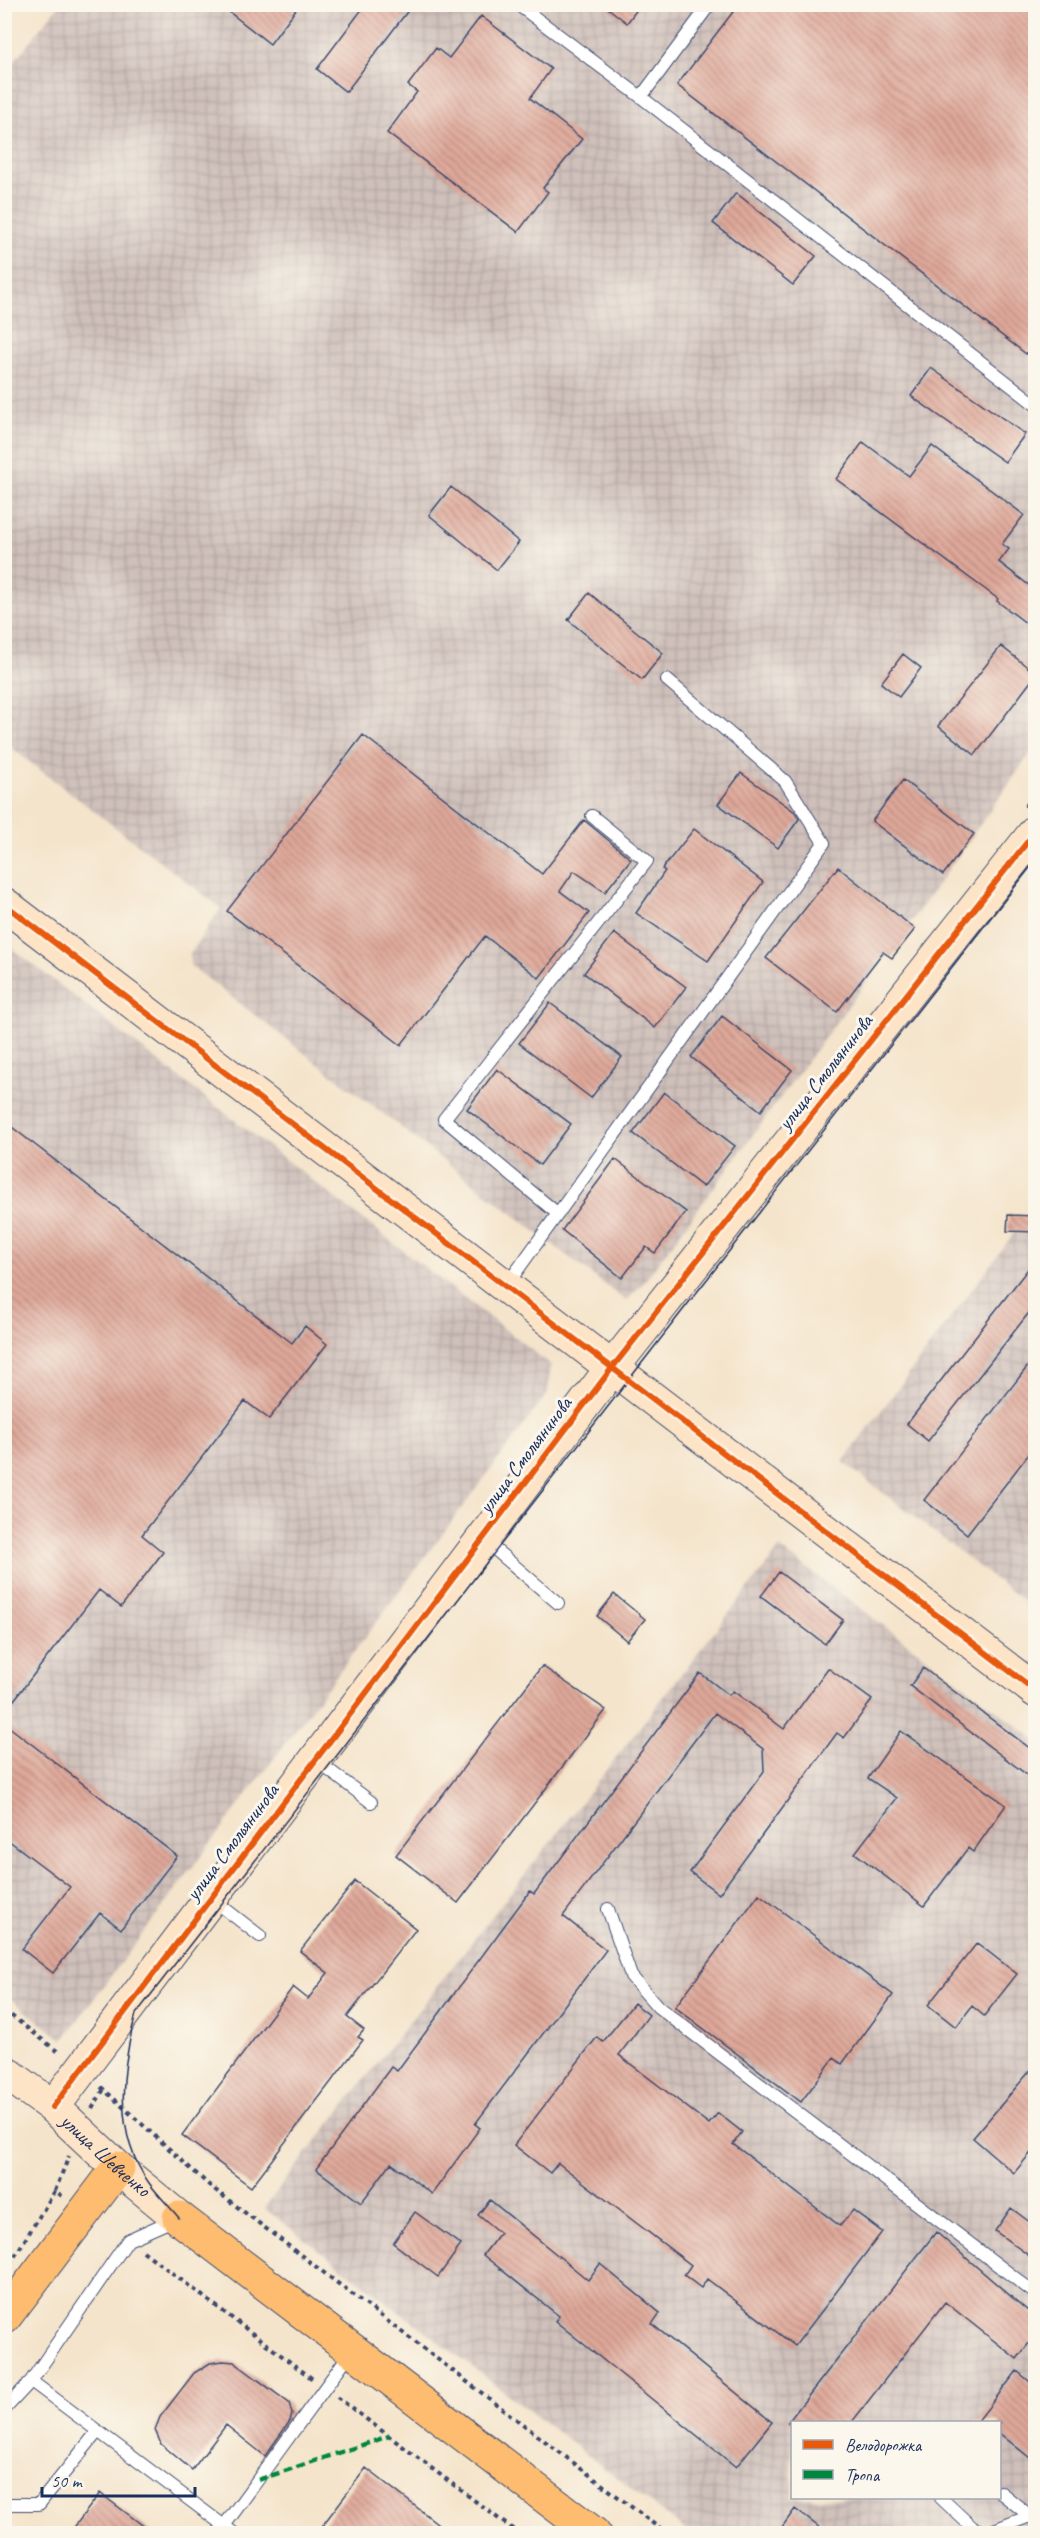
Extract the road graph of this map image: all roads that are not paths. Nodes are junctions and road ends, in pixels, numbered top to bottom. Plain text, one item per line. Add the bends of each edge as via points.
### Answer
1 (517, 4) edge
2 (710, 4) edge
3 (641, 98) junction
4 (1035, 405) edge
5 (667, 680) dead end
6 (592, 816) dead end
7 (1035, 831) edge
8 (4, 904) edge
9 (558, 1214) junction
10 (505, 1287) junction
11 (612, 1368) junction
12 (482, 1539) junction
13 (558, 1603) dead end
14 (1035, 1691) edge
15 (315, 1760) junction
16 (371, 1802) dead end
17 (211, 1898) junction
18 (609, 1909) dead end
19 (260, 1936) dead end
20 (10, 2081) edge
21 (53, 2107) junction
22 (118, 2168) junction
23 (179, 2218) junction
24 (1035, 2294) edge
25 (6, 2312) edge
26 (353, 2350) junction
27 (31, 2381) junction
28 (4, 2410) edge
29 (98, 2431) junction
30 (1001, 2494) edge
31 (942, 2499) edge
32 (4, 2504) edge
33 (1033, 2518) edge
34 (230, 2530) edge
35 (594, 2534) edge

1 - 3 lane
2 - 3 lane
3 - 4 lane
5 - 9 lane via 785,781 824,843
6 - 9 lane via 647,861 444,1119
7 - 11 street, улица Смольянинова
8 - 10 street
9 - 10 lane
10 - 11 street
11 - 12 street, улица Смольянинова
11 - 14 street
12 - 13 lane
12 - 15 street, улица Смольянинова
15 - 16 lane
15 - 17 street, улица Смольянинова
17 - 19 lane
17 - 21 street, улица Смольянинова
18 - 24 lane via 631,1976 658,2007
20 - 21 street, улица Шевченко
21 - 22 street, улица Шевченко
22 - 23 street, улица Шевченко
22 - 25 main road
23 - 26 main road
23 - 27 lane via 128,2240
26 - 34 lane via 324,2387
26 - 35 main road
27 - 28 lane
27 - 29 lane
29 - 32 lane via 39,2504
29 - 34 lane
30 - 33 lane
31 - 33 lane via 973,2528 986,2533

